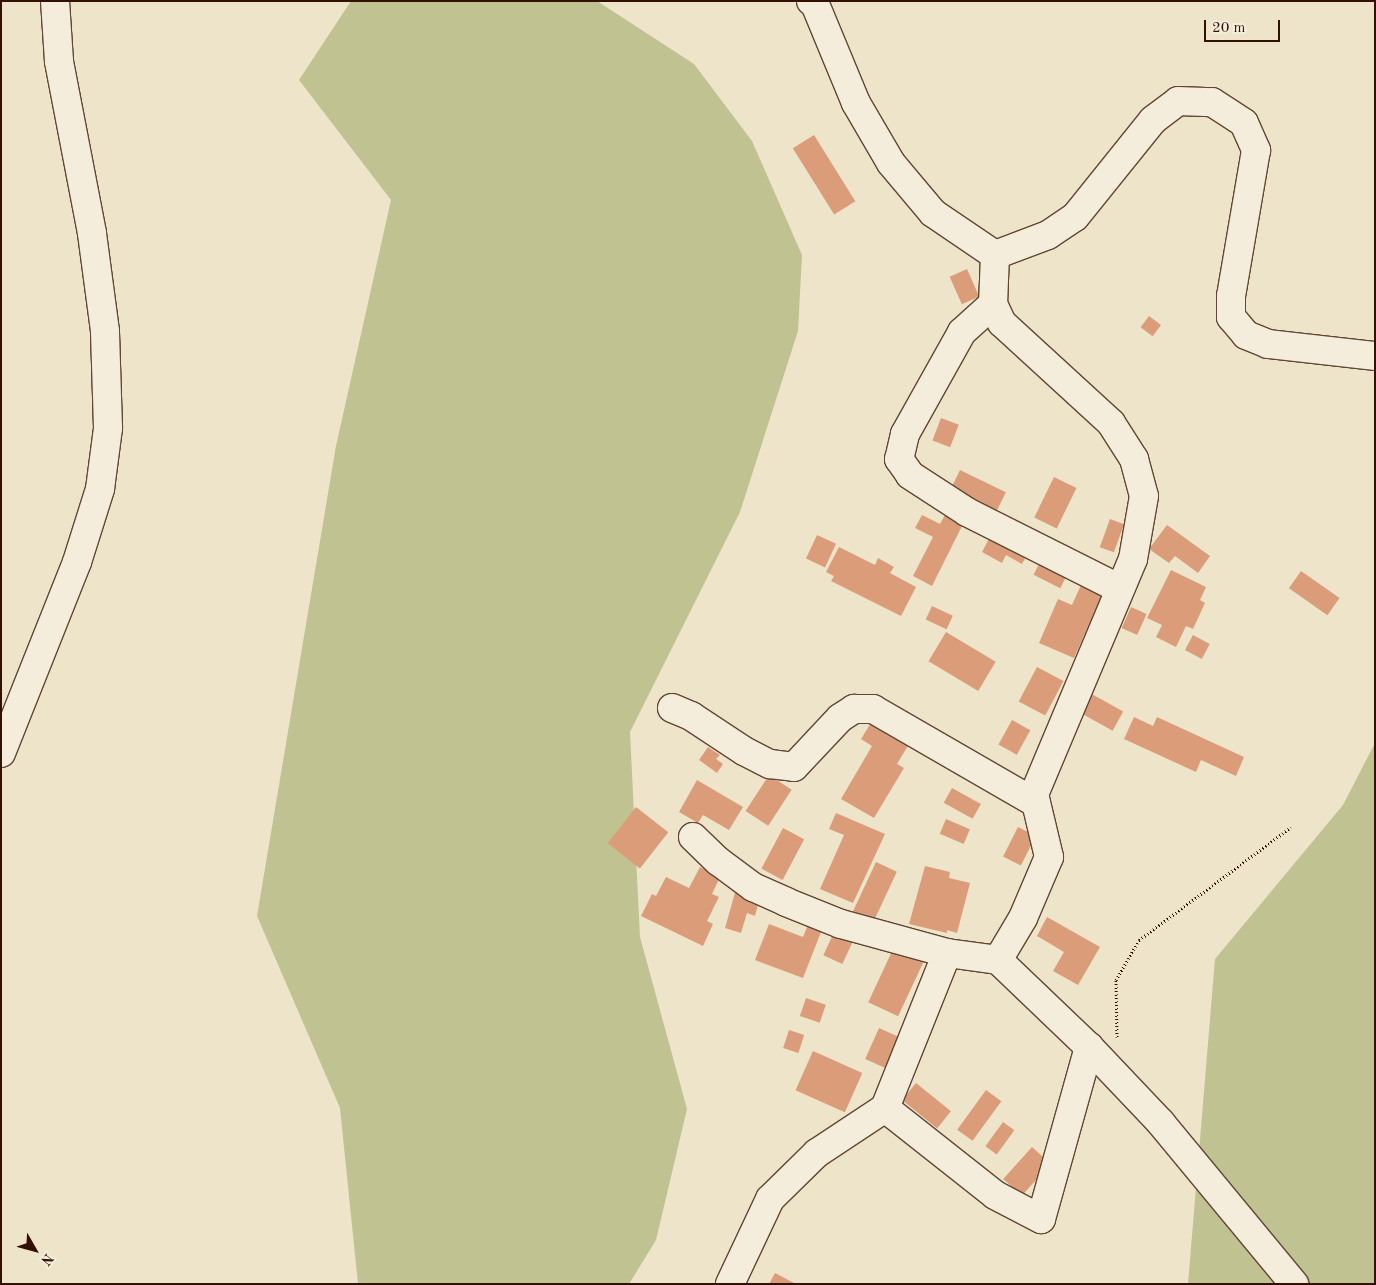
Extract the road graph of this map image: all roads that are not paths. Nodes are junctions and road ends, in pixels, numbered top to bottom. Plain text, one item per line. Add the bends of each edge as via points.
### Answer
1 (55, 1) edge
2 (811, 1) edge
3 (995, 255) junction
4 (993, 304) junction
5 (1375, 356) edge
6 (1120, 589) junction
7 (672, 708) dead end
8 (1, 753) edge
9 (1036, 803) junction
10 (693, 837) dead end
11 (947, 952) junction
12 (998, 960) junction
13 (1089, 1047) junction
14 (884, 1108) junction
15 (730, 1284) edge
16 (1294, 1284) edge

1 - 8 street via 59,61 92,234 105,331 108,428 100,489 77,562
2 - 3 street via 856,103 891,163 932,214
3 - 4 street
3 - 5 street via 1048,235 1075,217 1153,120 1178,101 1212,102 1244,123 1256,150 1231,296 1231,317 1246,335 1268,344
4 - 6 street via 1002,323 1111,423 1134,459 1144,496 1133,559
4 - 6 street via 962,332 904,434 899,459 910,476 967,512
6 - 9 street via 1034,794
7 - 9 street via 691,716 744,752 770,764 794,768 840,718 854,709 873,709
9 - 12 street via 1049,857 1023,918
10 - 11 street via 718,861 753,886 786,902 842,924
11 - 12 street
11 - 14 street
12 - 13 street
13 - 14 street via 1040,1219 995,1195
13 - 16 street via 1161,1123
14 - 15 street via 817,1153 770,1199

